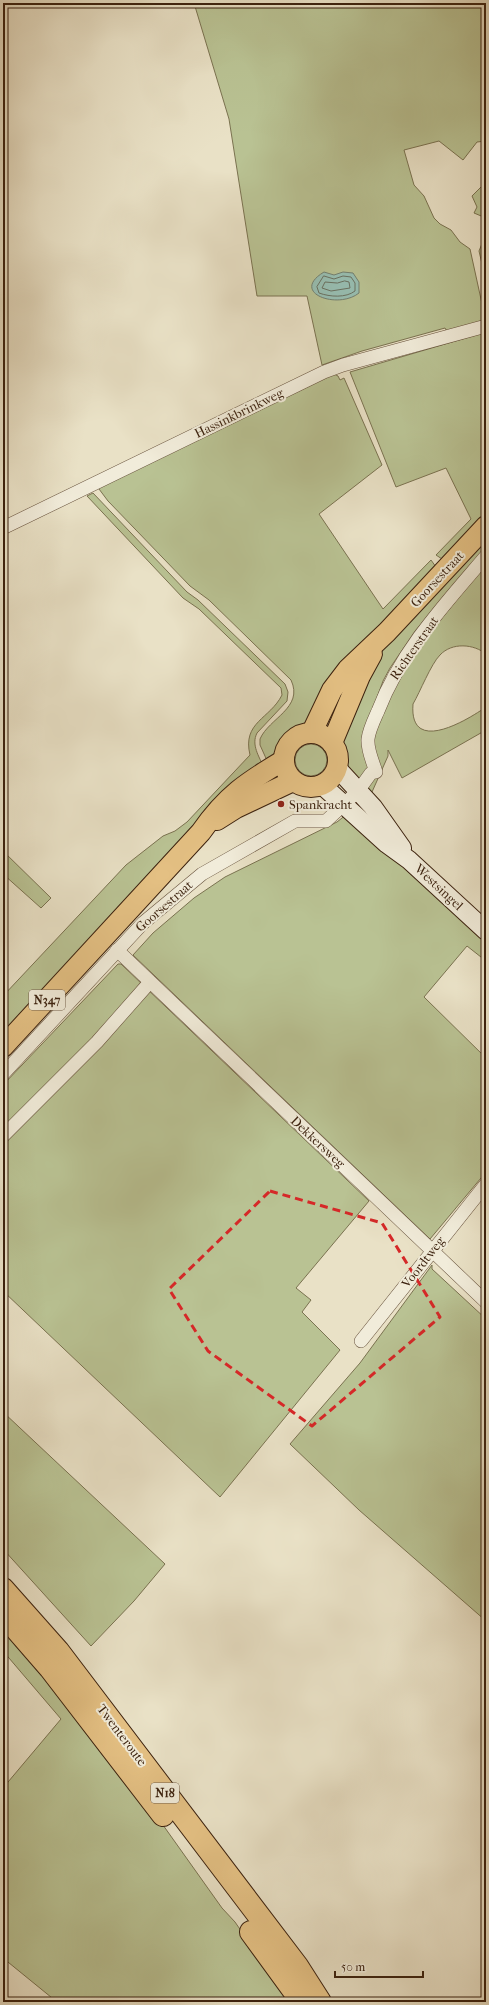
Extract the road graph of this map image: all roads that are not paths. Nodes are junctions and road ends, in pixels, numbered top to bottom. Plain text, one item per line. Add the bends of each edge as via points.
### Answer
1 (486, 326) edge
2 (486, 526) edge
3 (3, 528) edge
4 (486, 556) edge
5 (387, 632) junction
6 (312, 732) junction
7 (332, 743) junction
8 (284, 760) junction
9 (337, 768) junction
10 (293, 781) junction
11 (322, 785) junction
12 (358, 791) junction
13 (344, 805) junction
14 (201, 832) junction
15 (409, 860) junction
16 (486, 931) edge
17 (117, 950) junction
18 (150, 982) junction
19 (3, 1047) edge
20 (3, 1074) edge
21 (3, 1136) edge
22 (486, 1184) edge
23 (432, 1250) junction
24 (486, 1302) edge
25 (361, 1341) dead end
26 (3, 1589) edge
27 (3, 1614) edge
28 (302, 2002) edge
29 (320, 2002) edge

1 - 3 street, Hassinkbrinkweg via 324,372
2 - 5 main road, Goorsestraat
4 - 12 street, Richterstraat via 400,663 368,739 376,772 371,773
5 - 6 main road, Goorsestraat via 340,679
5 - 7 main road, Goorsestraat via 360,676
6 - 7 main road
6 - 8 main road via 300,735 290,742
7 - 9 main road via 336,751
8 - 10 main road via 286,772
8 - 14 main road, Goorsestraat / N347 via 239,788
9 - 11 main road
9 - 12 main road, Westsingel
10 - 11 main road via 307,787
10 - 14 main road, Goorsestraat / N347 via 225,814
11 - 13 main road, Westsingel
12 - 13 street, Goorsestraat
12 - 15 main road, Westsingel via 373,807
13 - 15 main road, Westsingel
13 - 17 street, Goorsestraat via 326,821 295,821 202,874 143,923
14 - 19 main road, Goorsestraat / N347
15 - 16 main road, Westsingel
17 - 18 street, Dekkersweg
17 - 20 street, Goorsestraat
18 - 21 street via 97,1042
18 - 23 street, Dekkersweg
22 - 23 street, Voordtweg
23 - 24 street, Dekkersweg
23 - 25 street, Voordtweg
26 - 29 highway, Twenteroute / N18 via 58,1651 297,1966
27 - 28 highway, Twenteroute / N18 via 50,1668 195,1856

